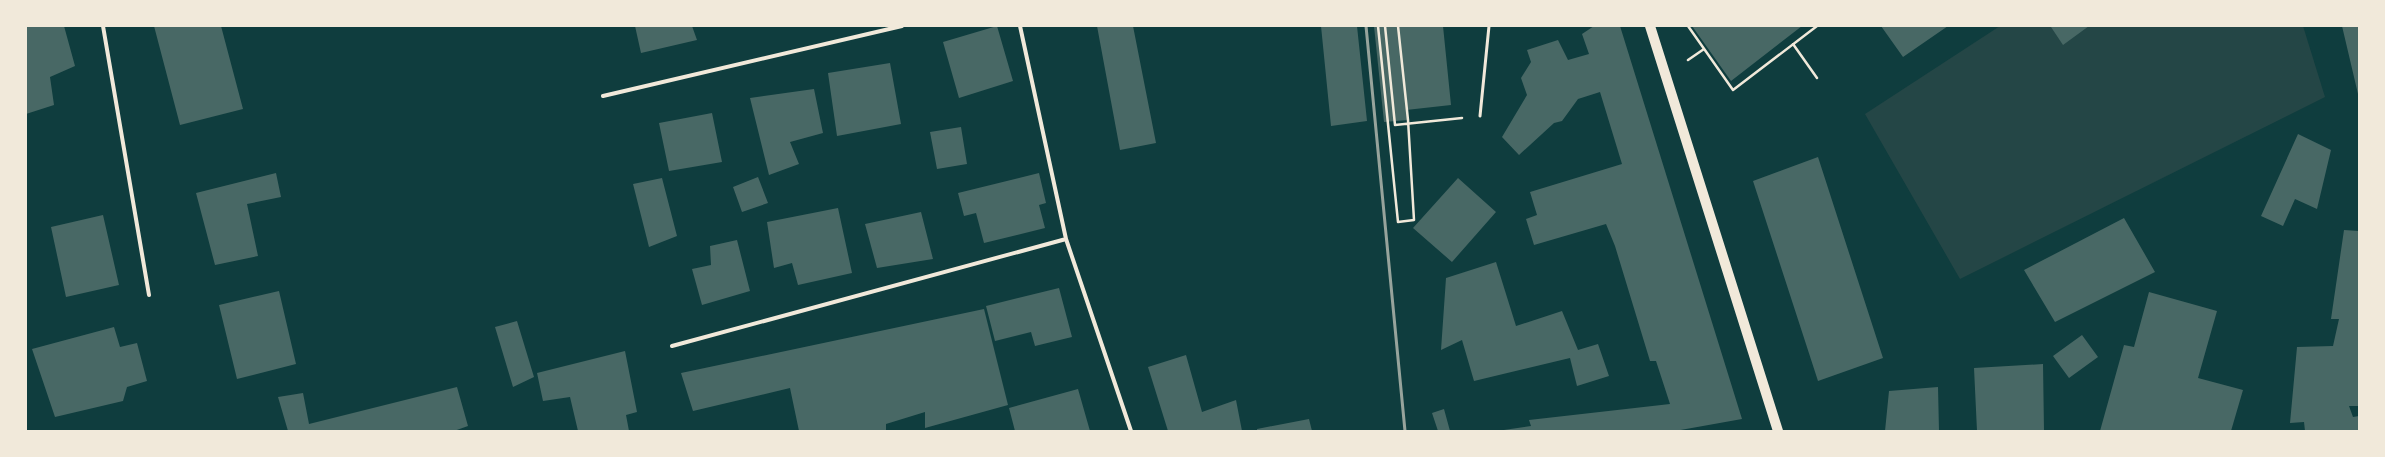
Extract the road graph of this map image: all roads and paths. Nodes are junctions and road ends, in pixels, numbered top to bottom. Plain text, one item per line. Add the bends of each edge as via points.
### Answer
1 (103, 26) edge
2 (902, 26) edge
3 (1020, 26) edge
4 (1378, 26) edge
5 (1385, 26) edge
6 (1398, 26) edge
7 (1489, 26) edge
8 (1650, 26) edge
9 (1688, 26) edge
10 (1817, 26) edge
11 (1793, 44) junction
12 (1704, 49) junction
13 (1688, 60) dead end
14 (1818, 78) dead end
15 (604, 96) dead end
16 (1480, 116) joint
17 (1408, 124) junction
18 (1066, 239) junction
19 (149, 296) dead end
20 (672, 346) dead end
21 (1131, 431) edge
22 (1778, 431) edge

1 - 19 street
2 - 15 street
3 - 18 street
4 - 17 path via 1398,222 1414,220
5 - 17 path via 1395,125
6 - 17 path
7 - 16 lane
8 - 22 main road
9 - 12 path
10 - 11 path
11 - 12 path via 1733,90
11 - 14 path
12 - 13 path
16 - 17 path
18 - 20 street
18 - 21 street

